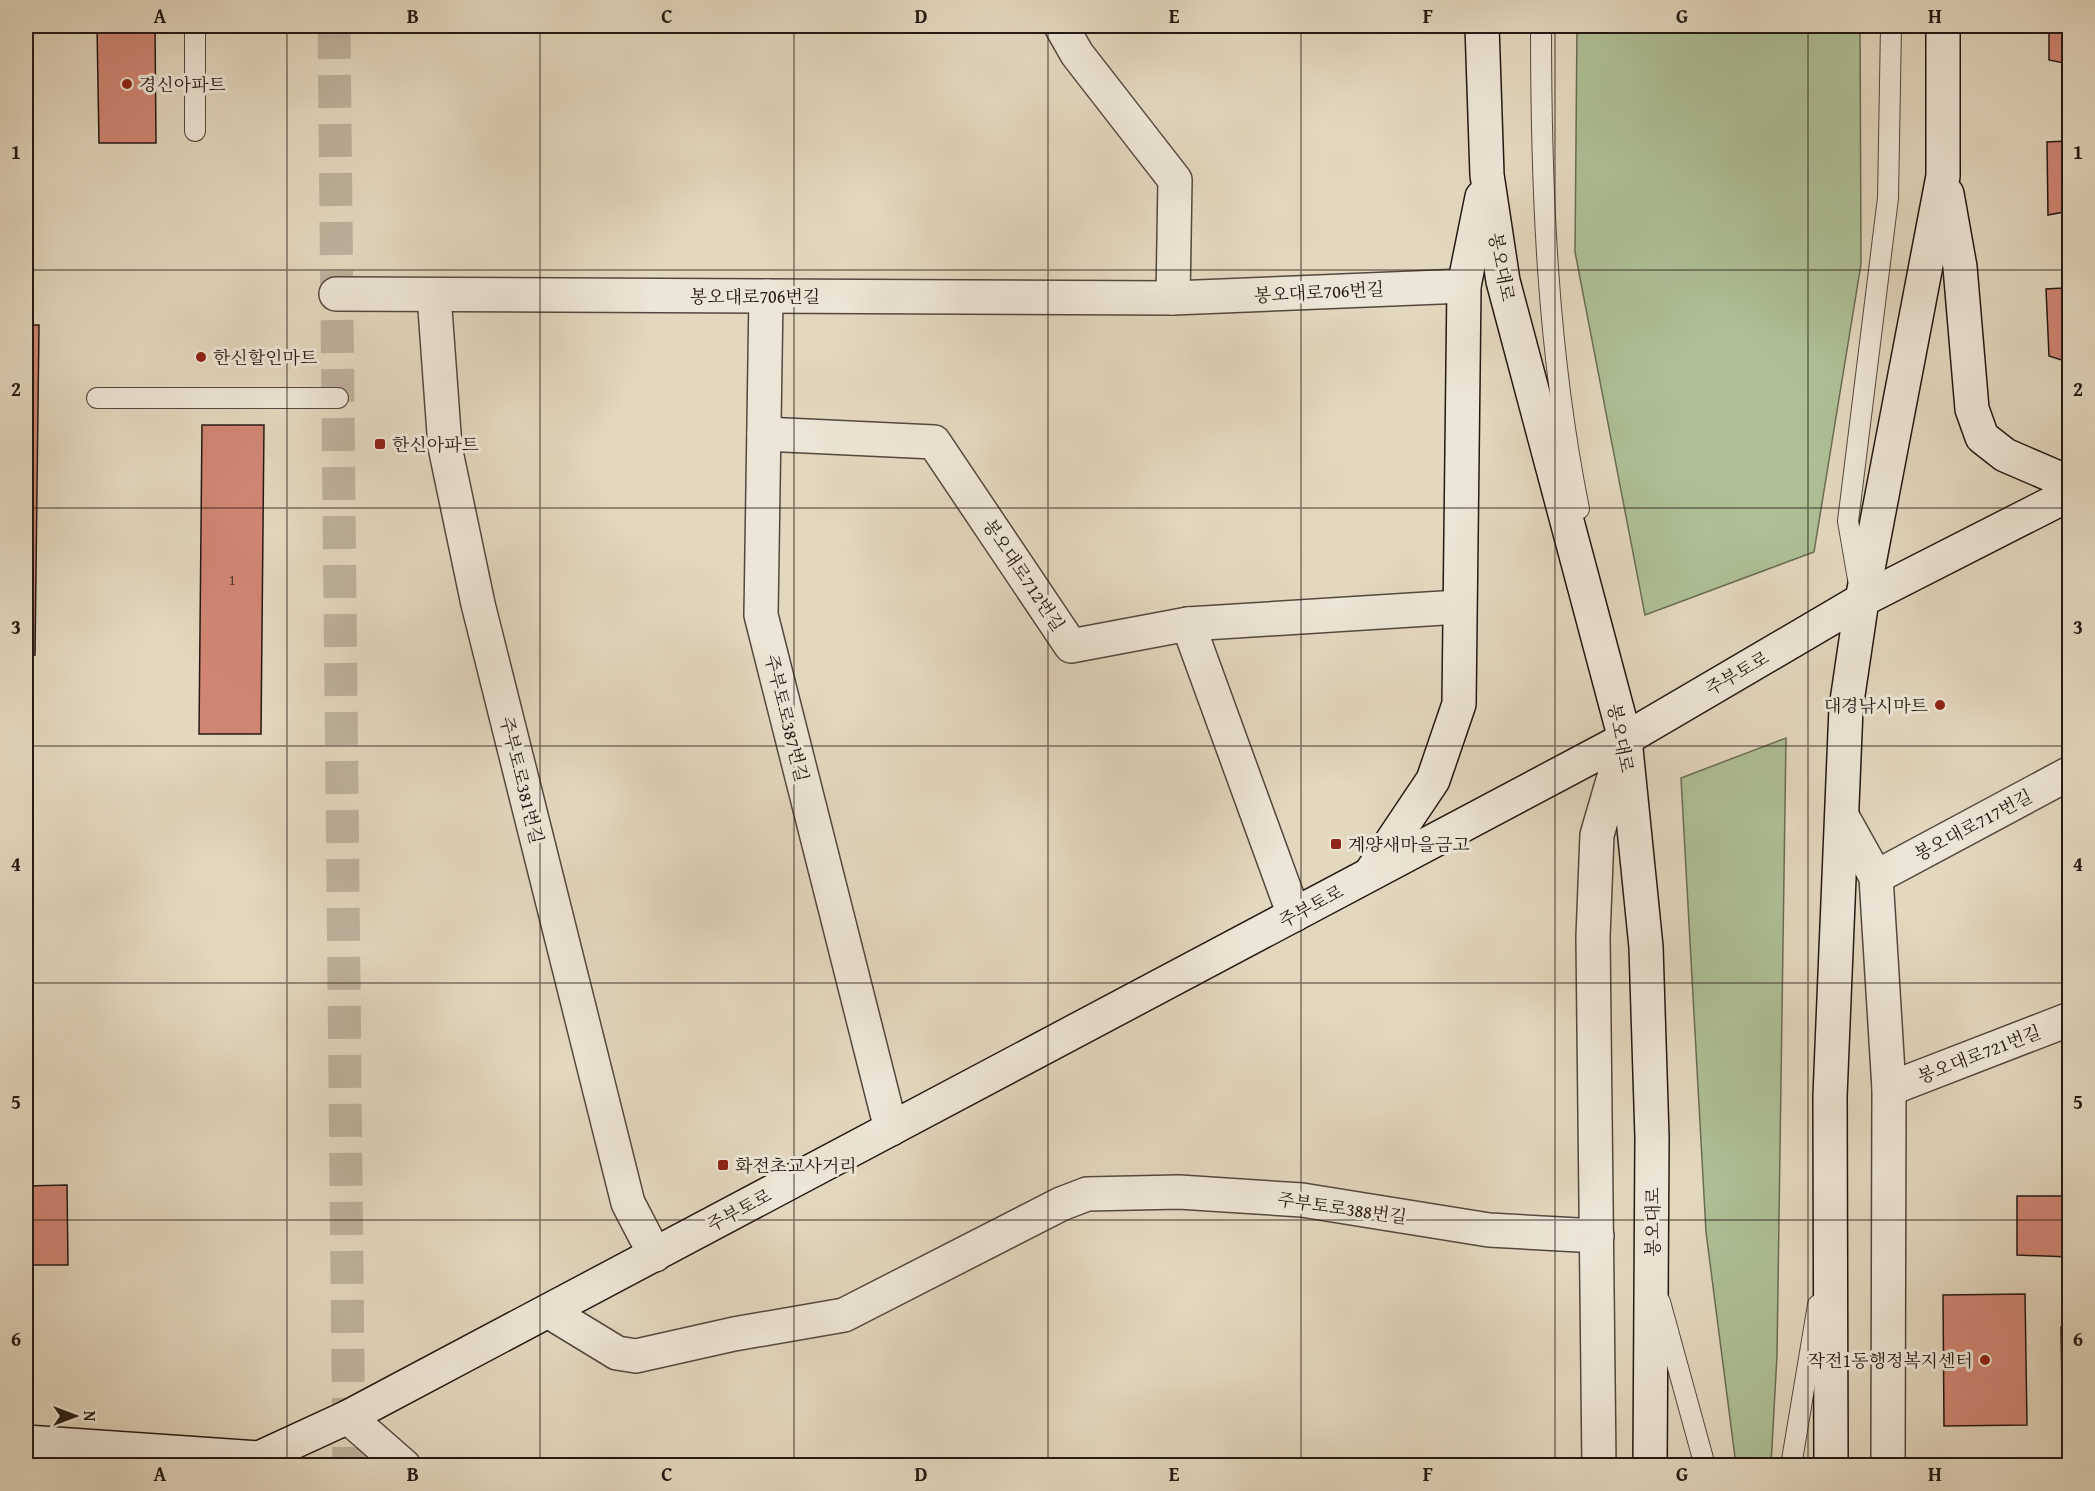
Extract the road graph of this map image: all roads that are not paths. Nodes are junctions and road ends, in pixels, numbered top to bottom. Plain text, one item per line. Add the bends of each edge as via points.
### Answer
1 (195, 26) edge
2 (1061, 26) edge
3 (1482, 26) edge
4 (1541, 26) edge
5 (1890, 26) edge
6 (1943, 26) edge
7 (195, 131) dead end
8 (1487, 175) junction
9 (1943, 176) junction
10 (1464, 286) junction
11 (336, 294) dead end
12 (434, 295) junction
13 (766, 296) junction
14 (1173, 298) junction
15 (97, 398) dead end
16 (338, 398) dead end
17 (764, 434) junction
18 (2070, 483) edge
19 (2070, 494) edge
20 (1862, 600) junction
21 (1459, 607) junction
22 (1188, 624) junction
23 (1625, 739) junction
24 (2070, 773) edge
25 (1842, 816) junction
26 (1369, 875) junction
27 (1876, 877) junction
28 (1294, 915) junction
29 (2070, 1019) edge
30 (1889, 1089) junction
31 (891, 1129) junction
32 (1830, 1233) junction
33 (1597, 1236) junction
34 (655, 1255) junction
35 (1652, 1270) junction
36 (548, 1311) junction
37 (348, 1417) junction
38 (26, 1442) edge
39 (404, 1466) edge
40 (1599, 1466) edge
41 (1650, 1466) edge
42 (1706, 1466) edge
43 (1791, 1466) edge
44 (1831, 1466) edge
45 (1888, 1466) edge

1 - 7 lane
2 - 14 street via 1077,54 1175,180
3 - 8 street, 봉오대로
4 - 23 lane via 1544,199 1551,308 1567,446
5 - 20 lane via 1888,198 1848,521
6 - 9 street
8 - 10 street
8 - 23 street, 봉오대로 via 1503,281
9 - 18 street via 1960,267 1972,409 1982,437 2005,455
9 - 20 street
10 - 14 street, 봉오대로706번길
10 - 21 street
11 - 12 street, 봉오대로706번길
12 - 13 street, 봉오대로706번길
12 - 34 street, 주부토로381번길 via 445,447 478,604 628,1203
13 - 14 street, 봉오대로706번길
13 - 17 street, 주부토로387번길
15 - 16 lane
17 - 22 street, 봉오대로712번길 via 934,442 1071,646
17 - 31 street, 주부토로387번길 via 761,615
19 - 20 street, 주부토로
20 - 23 street, 주부토로
20 - 25 street via 1846,708
21 - 22 street, 봉오대로712번길
21 - 26 street via 1459,704 1433,780
22 - 28 street
23 - 26 street, 주부토로
23 - 33 street via 1597,835 1593,937
23 - 35 street, 봉오대로 via 1646,947
24 - 27 street, 봉오대로717번길
25 - 27 street
25 - 32 street via 1830,1096
26 - 28 street, 주부토로
27 - 30 street
28 - 31 street, 주부토로
29 - 30 street, 봉오대로721번길
30 - 45 street
31 - 34 street, 주부토로
32 - 43 lane
32 - 44 street
33 - 36 street, 주부토로388번길 via 1489,1230 1302,1200 1179,1192 1087,1194 843,1315 636,1356 617,1353
33 - 40 street
34 - 36 street, 주부토로
35 - 41 street, 봉오대로
35 - 42 lane
36 - 37 street, 주부토로
37 - 38 street, 주부토로 via 259,1458
37 - 39 street

